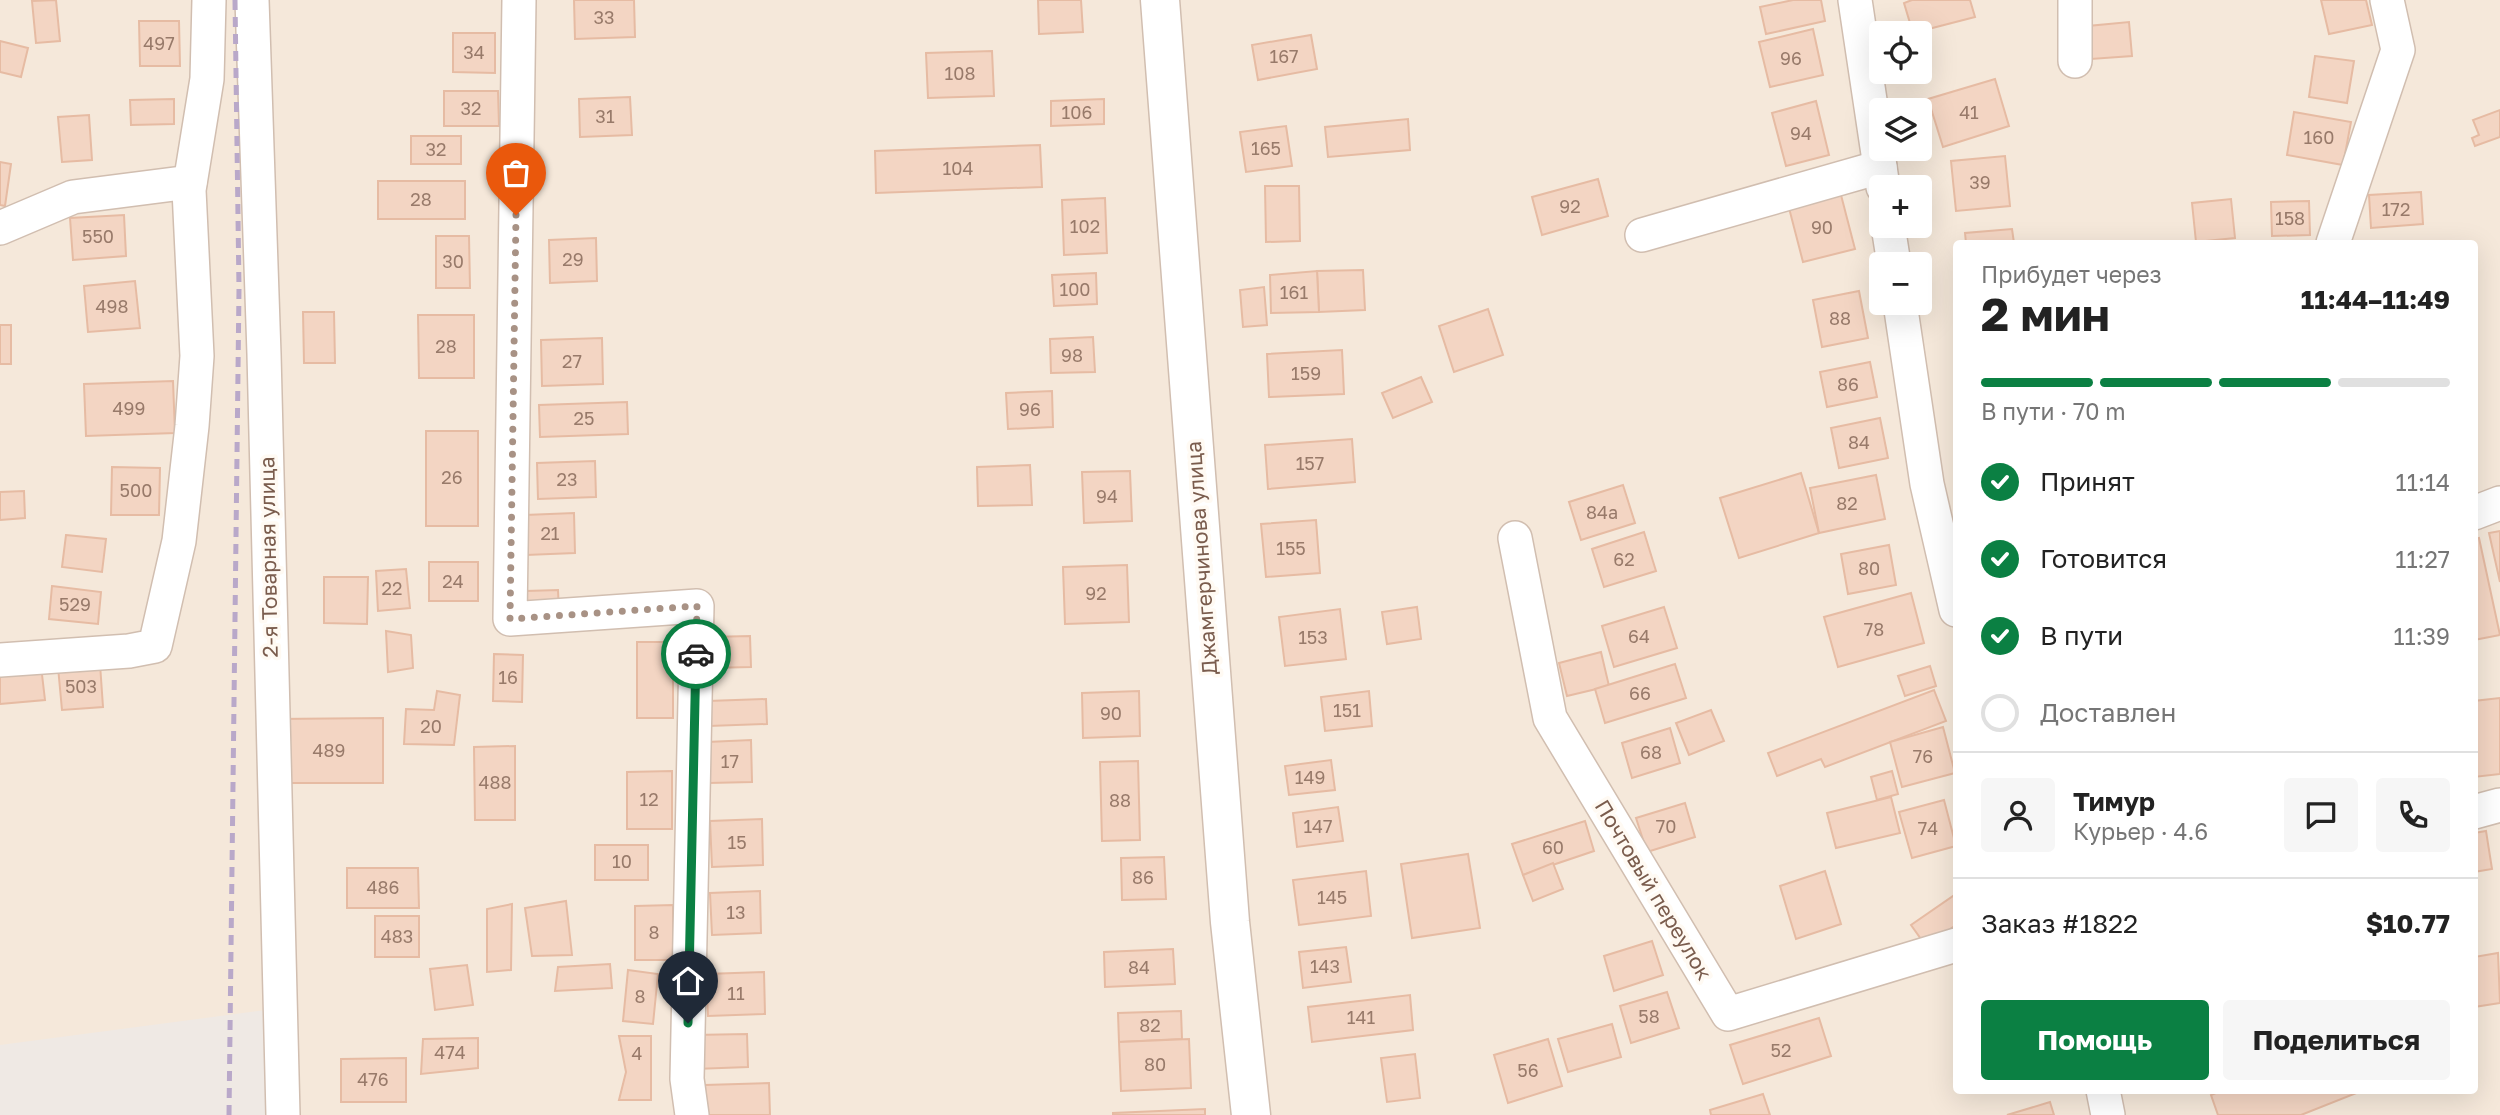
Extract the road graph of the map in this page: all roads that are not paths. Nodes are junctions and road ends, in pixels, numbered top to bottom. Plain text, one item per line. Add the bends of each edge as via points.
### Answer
1 (209, 0) edge
2 (252, 0) edge
3 (519, 0) edge
4 (1160, 0) edge
5 (1855, 0) edge
6 (2075, 0) edge
7 (2387, 0) edge
8 (2075, 61) dead end
9 (1881, 175) edge
10 (1869, 180) edge
11 (190, 182) junction
12 (0, 228) edge
13 (1642, 235) dead end
14 (2334, 240) edge
15 (1902, 315) edge
16 (2500, 503) edge
17 (2478, 511) edge
18 (1515, 538) dead end
19 (1953, 597) edge
20 (0, 660) edge
21 (2500, 805) edge
22 (2478, 811) edge
23 (1953, 945) edge
24 (2104, 1094) edge
25 (283, 1115) edge
26 (692, 1115) edge
27 (1251, 1115) edge
28 (2108, 1115) edge

1 - 11 street via 207,79
2 - 25 street, 2-я Товарная улица
3 - 26 street via 510,619 697,606 687,1079
4 - 27 street, Джамгерчинова улица via 1230,922
5 - 9 street
6 - 8 street
7 - 14 street via 2398,50
10 - 13 street
11 - 12 street via 73,197
11 - 20 street via 197,356 192,426 179,541 156,646
15 - 19 street via 1927,484
16 - 17 street
18 - 23 street, Почтовый переулок via 1550,718 1728,1014
21 - 22 street
24 - 28 street

